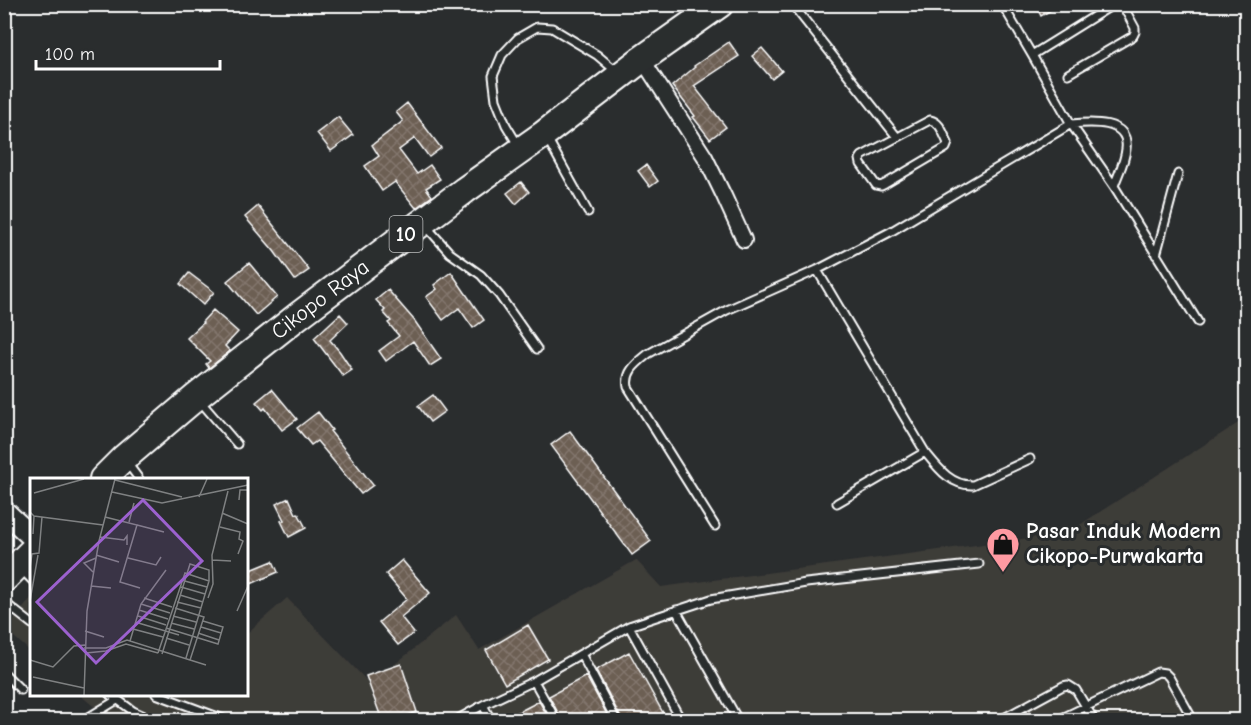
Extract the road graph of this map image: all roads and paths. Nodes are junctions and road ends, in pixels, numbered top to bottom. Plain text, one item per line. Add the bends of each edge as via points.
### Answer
1 (720, 4) edge
2 (792, 4) edge
3 (1002, 4) edge
4 (1114, 4) edge
5 (1122, 4) edge
6 (1032, 54) junction
7 (642, 59) junction
8 (1068, 74) dead end
9 (621, 75) junction
10 (1071, 124) junction
11 (544, 134) junction
12 (897, 137) junction
13 (521, 150) junction
14 (1178, 174) dead end
15 (1114, 186) junction
16 (588, 212) dead end
17 (422, 222) junction
18 (744, 240) dead end
19 (1156, 255) junction
20 (817, 270) junction
21 (1197, 322) dead end
22 (537, 349) dead end
23 (196, 397) junction
24 (237, 444) dead end
25 (925, 452) junction
26 (123, 458) junction
27 (1030, 459) dead end
28 (104, 478) edge
29 (138, 478) edge
30 (837, 503) dead end
31 (4, 511) edge
32 (715, 526) dead end
33 (30, 535) edge
34 (979, 564) dead end
35 (4, 602) edge
36 (676, 610) junction
37 (30, 622) edge
38 (629, 626) junction
39 (581, 654) junction
40 (4, 673) edge
41 (534, 681) junction
42 (21, 690) dead end
43 (112, 695) edge
44 (160, 695) edge
45 (117, 700) junction
46 (483, 705) junction
47 (1086, 706) junction
48 (1013, 712) junction
49 (84, 720) edge
50 (153, 720) edge
51 (226, 720) edge
52 (456, 720) edge
53 (491, 720) edge
54 (556, 720) edge
55 (616, 720) edge
56 (681, 720) edge
57 (738, 720) edge
58 (1000, 720) edge
59 (1018, 720) edge
60 (1058, 720) edge
61 (1094, 720) edge
62 (1193, 720) edge

1 - 7 highway, Cikopo Raya / 10
2 - 12 lane
3 - 6 lane
4 - 6 lane
5 - 8 lane via 1135,28 1133,36
6 - 10 lane
7 - 9 highway, Cikopo Raya / 10
7 - 18 street via 705,157
9 - 11 highway, Cikopo Raya / 10
9 - 13 lane via 597,55 552,28 537,27 518,38 502,55 493,76 496,100
10 - 15 lane
10 - 15 lane via 1098,123 1117,128 1124,135 1126,152
10 - 20 lane via 890,232
11 - 13 highway, Cikopo Raya / 10
11 - 16 lane
12 - 12 lane via 860,159 878,185 948,145 932,120
13 - 17 highway, Cikopo Raya / 10
14 - 19 lane
15 - 19 lane
17 - 22 lane via 450,253 481,275
17 - 23 highway, Cikopo Raya / 10
19 - 21 lane
20 - 25 lane
20 - 32 lane via 727,310 648,354 629,373 628,387
23 - 24 lane
23 - 26 highway, Cikopo Raya / 10
25 - 27 lane via 947,477 965,485
25 - 30 lane
26 - 28 highway, Cikopo Raya / 10
26 - 29 lane
31 - 33 street
34 - 36 lane via 806,583 711,599
35 - 37 lane
36 - 38 lane
36 - 57 lane
38 - 39 lane
38 - 56 lane
39 - 41 lane
39 - 55 lane
40 - 42 lane
41 - 46 lane
41 - 54 lane
43 - 45 lane
44 - 51 lane
45 - 49 lane
45 - 50 lane
46 - 52 lane
46 - 53 lane
47 - 48 lane via 1068,685
47 - 60 lane
47 - 61 lane
47 - 62 lane via 1158,672 1169,677
48 - 58 lane
48 - 59 lane

